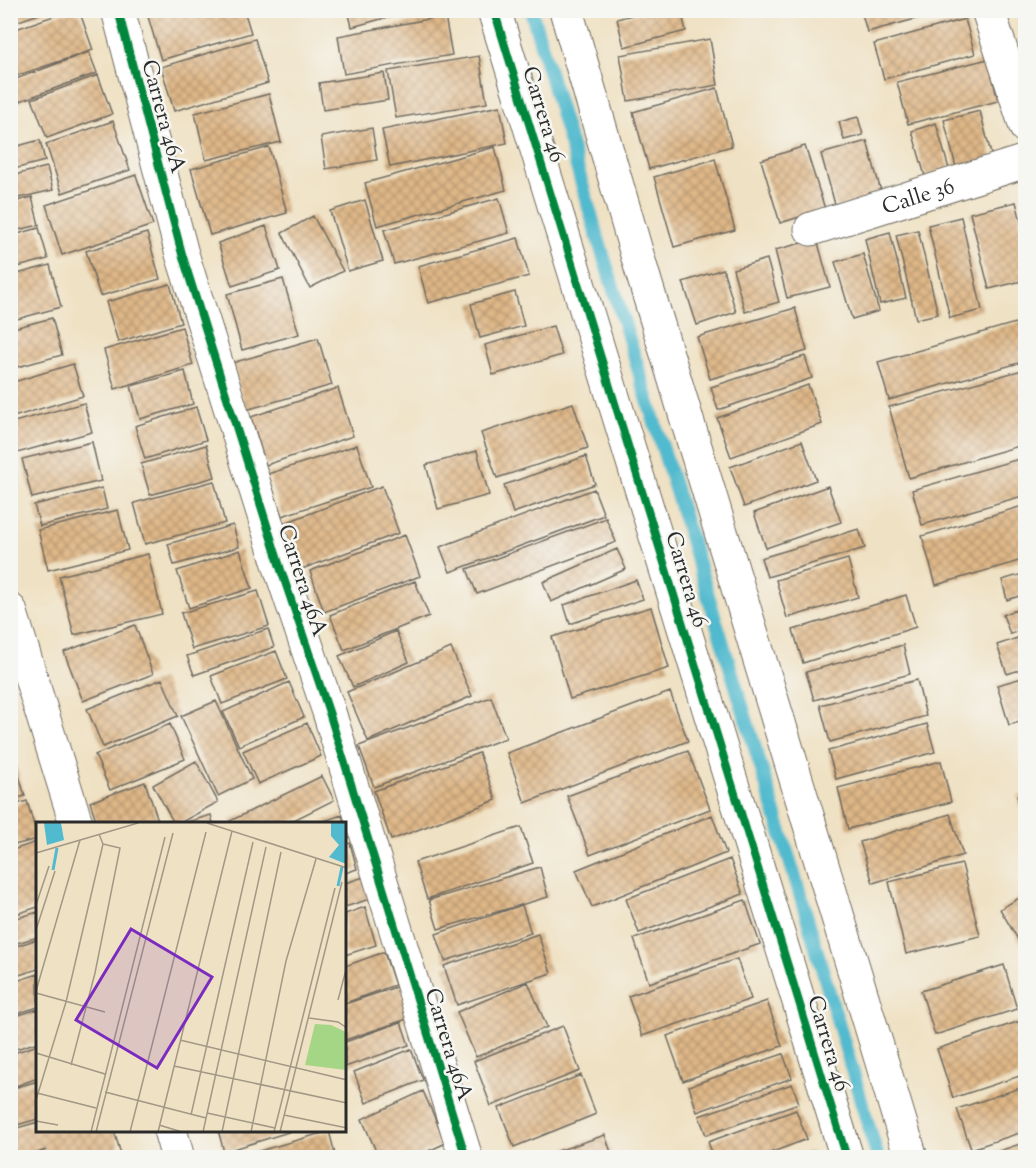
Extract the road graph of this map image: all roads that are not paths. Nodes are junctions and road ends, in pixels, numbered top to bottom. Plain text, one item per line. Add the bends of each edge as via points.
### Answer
1 (118, 10) edge
2 (494, 10) edge
3 (566, 10) edge
4 (988, 10) edge
5 (1026, 127) edge
6 (1026, 160) edge
7 (811, 229) dead end
8 (10, 610) edge
9 (76, 822) edge
10 (170, 1132) edge
11 (178, 1158) edge
12 (466, 1158) edge
13 (847, 1158) edge
14 (911, 1158) edge

1 - 12 street, Carrera 46A via 186,265 281,570 330,712
2 - 13 street, Carrera 46
3 - 14 street
4 - 5 street
6 - 7 street, Calle 36
8 - 9 street
10 - 11 street

